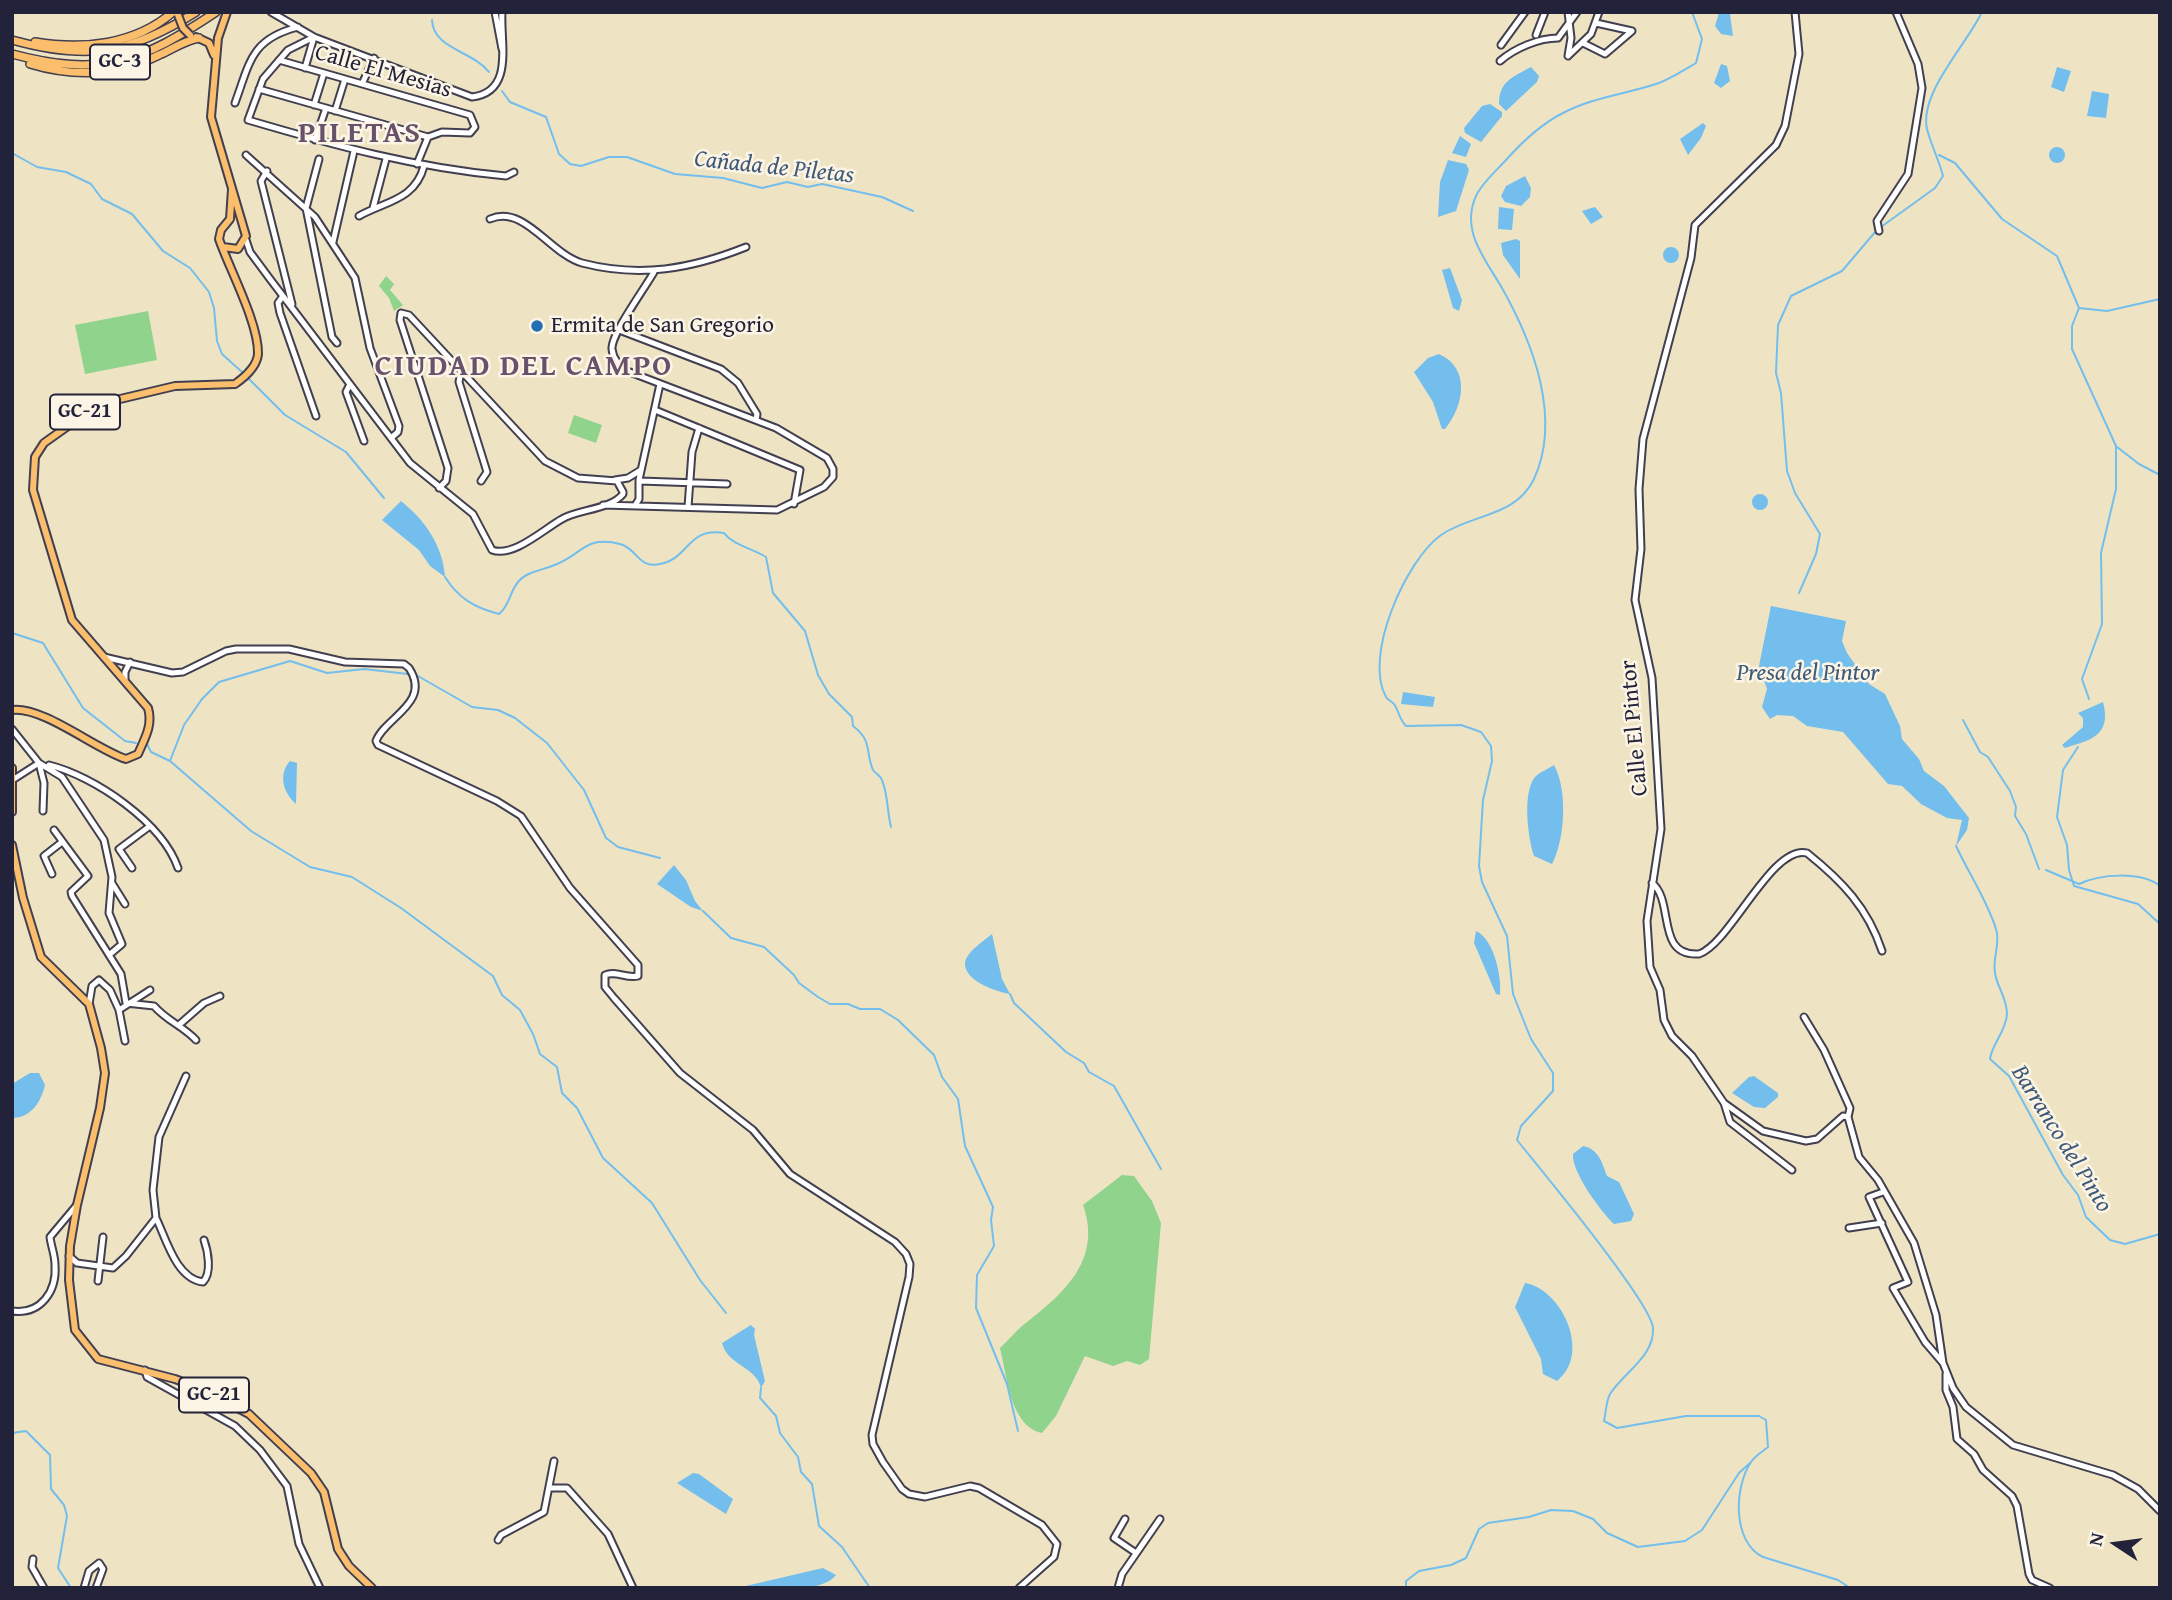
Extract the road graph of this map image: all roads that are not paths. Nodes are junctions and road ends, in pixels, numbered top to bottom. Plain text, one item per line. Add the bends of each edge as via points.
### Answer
1 (196, 12) edge
2 (216, 12) edge
3 (227, 12) edge
4 (271, 12) edge
5 (495, 12) edge
6 (502, 12) edge
7 (1525, 12) edge
8 (1545, 12) edge
9 (1568, 12) edge
10 (1577, 12) edge
11 (1598, 12) edge
12 (1795, 12) edge
13 (1896, 12) edge
14 (176, 13) edge
15 (1596, 23) junction
16 (1569, 25) junction
17 (298, 27) junction
18 (220, 31) junction
19 (1536, 35) dead end
20 (314, 37) junction
21 (12, 38) edge
22 (199, 38) junction
23 (1583, 43) junction
24 (1502, 45) dead end
25 (503, 52) junction
26 (12, 56) edge
27 (374, 58) junction
28 (279, 60) junction
29 (1500, 61) dead end
30 (215, 64) junction
31 (305, 68) junction
32 (324, 73) junction
33 (345, 79) junction
34 (362, 84) junction
35 (259, 89) junction
36 (235, 103) dead end
37 (314, 105) junction
38 (326, 108) junction
39 (335, 111) junction
40 (428, 138) junction
41 (315, 140) junction
42 (354, 151) junction
43 (246, 155) dead end
44 (319, 159) dead end
45 (386, 159) junction
46 (421, 165) junction
47 (267, 172) junction
48 (514, 172) dead end
49 (232, 189) junction
50 (306, 208) junction
51 (373, 208) junction
52 (359, 216) dead end
53 (490, 219) dead end
54 (320, 223) junction
55 (228, 224) junction
56 (245, 231) junction
57 (311, 231) junction
58 (1879, 232) dead end
59 (246, 240) junction
60 (333, 242) junction
61 (220, 243) junction
62 (746, 247) dead end
63 (237, 250) junction
64 (256, 259) junction
65 (230, 264) junction
66 (282, 272) junction
67 (654, 272) junction
68 (270, 279) junction
69 (283, 296) junction
70 (298, 316) junction
71 (619, 330) junction
72 (337, 343) dead end
73 (461, 370) junction
74 (350, 384) junction
75 (660, 384) junction
76 (655, 411) junction
77 (316, 416) dead end
78 (756, 420) junction
79 (699, 428) junction
80 (391, 438) junction
81 (364, 441) dead end
82 (644, 466) junction
83 (629, 478) junction
84 (639, 480) junction
85 (481, 481) dead end
86 (608, 481) junction
87 (688, 484) junction
88 (727, 484) dead end
89 (439, 488) junction
90 (623, 493) junction
91 (794, 504) junction
92 (603, 505) junction
93 (633, 505) junction
94 (688, 507) junction
95 (104, 657) junction
96 (130, 662) junction
97 (116, 670) junction
98 (125, 681) junction
99 (12, 710) edge
100 (12, 729) edge
101 (39, 763) junction
102 (12, 768) edge
103 (14, 779) junction
104 (43, 811) dead end
105 (12, 812) edge
106 (150, 826) junction
107 (54, 830) dead end
108 (62, 842) junction
109 (12, 845) edge
110 (132, 868) dead end
111 (178, 868) dead end
112 (51, 874) dead end
113 (112, 883) junction
114 (1653, 883) junction
115 (125, 904) dead end
116 (1882, 951) dead end
117 (109, 955) junction
118 (150, 990) dead end
119 (220, 996) dead end
120 (126, 1003) junction
121 (89, 1004) junction
122 (120, 1010) junction
123 (1804, 1017) dead end
124 (180, 1024) junction
125 (196, 1040) dead end
126 (125, 1041) dead end
127 (186, 1076) dead end
128 (1724, 1103) junction
129 (1848, 1117) junction
130 (1792, 1170) dead end
131 (1883, 1192) junction
132 (77, 1205) junction
133 (156, 1218) junction
134 (1882, 1223) junction
135 (1849, 1228) dead end
136 (58, 1231) junction
137 (72, 1231) junction
138 (103, 1237) dead end
139 (204, 1240) dead end
140 (69, 1256) junction
141 (97, 1266) junction
142 (98, 1280) dead end
143 (12, 1311) edge
144 (1943, 1363) junction
145 (145, 1370) junction
146 (1946, 1373) junction
147 (554, 1461) dead end
148 (549, 1488) junction
149 (2160, 1511) edge
150 (1125, 1519) dead end
151 (1160, 1519) dead end
152 (498, 1540) dead end
153 (1136, 1553) junction
154 (33, 1559) dead end
155 (44, 1588) edge
156 (85, 1588) edge
157 (96, 1588) edge
158 (320, 1588) edge
159 (372, 1588) edge
160 (634, 1588) edge
161 (1020, 1588) edge
162 (1118, 1588) edge
163 (2050, 1588) edge

1 - 21 highway, GC-3 via 152,38 116,50 63,52
2 - 26 highway, GC-3 via 164,45 116,63 61,65
3 - 18 main road
4 - 17 street
5 - 25 street
6 - 25 street
7 - 24 street
8 - 19 street
9 - 16 street
10 - 16 street
11 - 15 street
12 - 114 street, Calle El Pintor via 1799,54 1780,139 1695,225 1691,258 1643,439 1635,600 1652,678 1661,829
13 - 58 street via 1918,64 1922,88 1908,174 1877,221
14 - 21 highway via 141,32 93,46
14 - 22 main road, bridge via 183,28
15 - 23 street
15 - 23 street via 1632,31 1605,54
16 - 23 street via 1568,56
16 - 29 street via 1558,38 1545,38
17 - 20 street
17 - 36 street via 269,37 249,58
18 - 22 main road
18 - 30 main road
20 - 27 street
20 - 28 street
20 - 31 street
22 - 26 highway via 140,63 101,72 62,72
22 - 30 main road via 211,46
25 - 27 street via 495,89 472,97
27 - 34 street
28 - 31 street, Calle El Mesias
28 - 35 street
30 - 49 main road via 211,117
31 - 32 street, Calle El Mesias
32 - 33 street, Calle El Mesias
32 - 37 street
33 - 34 street, Calle El Mesias
33 - 39 street
34 - 40 street, Calle El Mesias via 470,115 475,121 470,133 442,132
35 - 37 street
35 - 41 street via 248,120
37 - 38 street
38 - 39 street
38 - 41 street
39 - 40 street
40 - 46 street
41 - 42 street
42 - 45 street
42 - 60 street
43 - 47 street
44 - 50 street
45 - 46 street
45 - 51 street
46 - 48 street via 506,176
46 - 51 street via 420,181 411,191
47 - 50 street
47 - 66 street via 261,181
49 - 55 main road
49 - 56 main road
50 - 54 street
50 - 57 street
51 - 52 street
53 - 67 street via 500,214 515,217 556,250 580,262
54 - 57 street
54 - 60 street
55 - 56 main road via 236,223
55 - 61 main road via 220,230
56 - 59 main road
57 - 72 street via 332,337
59 - 63 main road
59 - 64 street
60 - 80 street via 355,278 370,348 399,426
61 - 63 main road
61 - 65 main road, GC-21
62 - 67 street via 686,268
63 - 64 street
63 - 65 main road
64 - 68 street
65 - 95 main road, GC-21 via 258,354 244,378 235,384 175,386 99,404 44,443 35,457 35,503 72,620
66 - 68 street via 280,280
66 - 70 street
67 - 71 street
68 - 69 street
69 - 70 street
69 - 77 street via 278,303 280,313
70 - 74 street
71 - 75 street via 612,351 620,365
71 - 78 street via 730,375 757,414
73 - 85 street via 459,382 487,472
73 - 86 street via 545,461 578,478
73 - 89 street via 409,315 401,313 448,468 446,481
74 - 80 street
74 - 81 street via 345,392
75 - 76 street
75 - 78 street
76 - 79 street
76 - 82 street
78 - 91 street via 814,449 833,469 833,477 824,487
79 - 87 street
79 - 91 street via 800,470
80 - 89 street via 419,473
82 - 83 street
82 - 84 street
83 - 84 street
83 - 86 street
83 - 90 street
84 - 87 street
84 - 93 street via 639,499
86 - 90 street via 620,483
87 - 88 street
87 - 94 street
89 - 92 street via 473,514 486,544 499,553 564,517
90 - 92 street
90 - 93 street via 626,504
91 - 94 street via 777,510
92 - 93 street
93 - 94 street
95 - 96 street
95 - 97 main road, GC-21
96 - 97 street
96 - 98 street
96 - 161 street via 172,673 226,651 289,649 331,660 409,668 414,683 410,704 382,729 378,745 521,816 570,888 638,965 638,976 632,978 605,975 614,999 680,1073 753,1130 790,1174 872,1226 906,1254 909,1277 873,1444 893,1479 909,1494 925,1497 970,1486 1051,1532 1057,1544 1054,1557
97 - 98 main road, GC-21
98 - 99 main road, GC-21 via 150,717 146,737 133,758 116,756 42,717
100 - 101 street
101 - 103 street
101 - 104 street
101 - 106 street via 88,778
101 - 113 street via 62,777 97,827
102 - 103 main road
103 - 105 main road
106 - 110 street via 119,849
106 - 111 street
107 - 108 street
108 - 112 street via 44,856
108 - 117 street via 88,879 71,892 72,897
109 - 121 main road, GC-21 via 41,957
113 - 115 street
113 - 117 street via 109,913 122,944
114 - 116 street via 1663,901 1668,935 1684,951 1699,954 1725,933 1765,879 1794,854 1807,853 1860,903
114 - 128 street, Calle El Pintor via 1647,912 1650,967 1660,990 1664,1020
117 - 120 street via 121,974
118 - 120 street
119 - 124 street
120 - 122 street
120 - 124 street via 154,1006 166,1020
121 - 122 street via 92,986 99,979
121 - 132 main road, GC-21 via 104,1073
122 - 126 street
123 - 129 street via 1850,1108
124 - 125 street
127 - 133 street via 159,1137 153,1191
128 - 129 street via 1763,1131 1806,1141 1817,1139 1843,1116
128 - 130 street, Calle El Pintor via 1730,1122
129 - 131 street via 1859,1157
131 - 134 street via 1869,1197
131 - 144 street via 1909,1232 1925,1276
132 - 136 street
132 - 137 main road, GC-21
133 - 139 street via 176,1260 200,1282 207,1277
133 - 141 street via 113,1268
134 - 135 street
134 - 144 street via 1908,1282 1893,1288
136 - 137 street
136 - 143 street via 50,1237 55,1272 50,1294 35,1308
137 - 140 main road, GC-21
138 - 141 street
140 - 141 street via 77,1263
140 - 145 main road, GC-21 via 71,1315 84,1346 97,1359
141 - 142 street
144 - 146 street
145 - 158 street via 147,1377 235,1426 260,1450 287,1486 299,1544
145 - 159 main road, GC-21 via 202,1389 249,1414 296,1459 324,1492 338,1549
146 - 149 street via 1966,1407 2013,1445 2113,1475 2138,1489
146 - 163 street via 1957,1439 2012,1496 2029,1574
147 - 148 street
148 - 152 street via 542,1515
148 - 160 street via 567,1488 608,1534
150 - 153 street via 1114,1538
151 - 153 street
153 - 162 street
154 - 155 street via 32,1567
156 - 157 street via 89,1571 99,1563 103,1569

